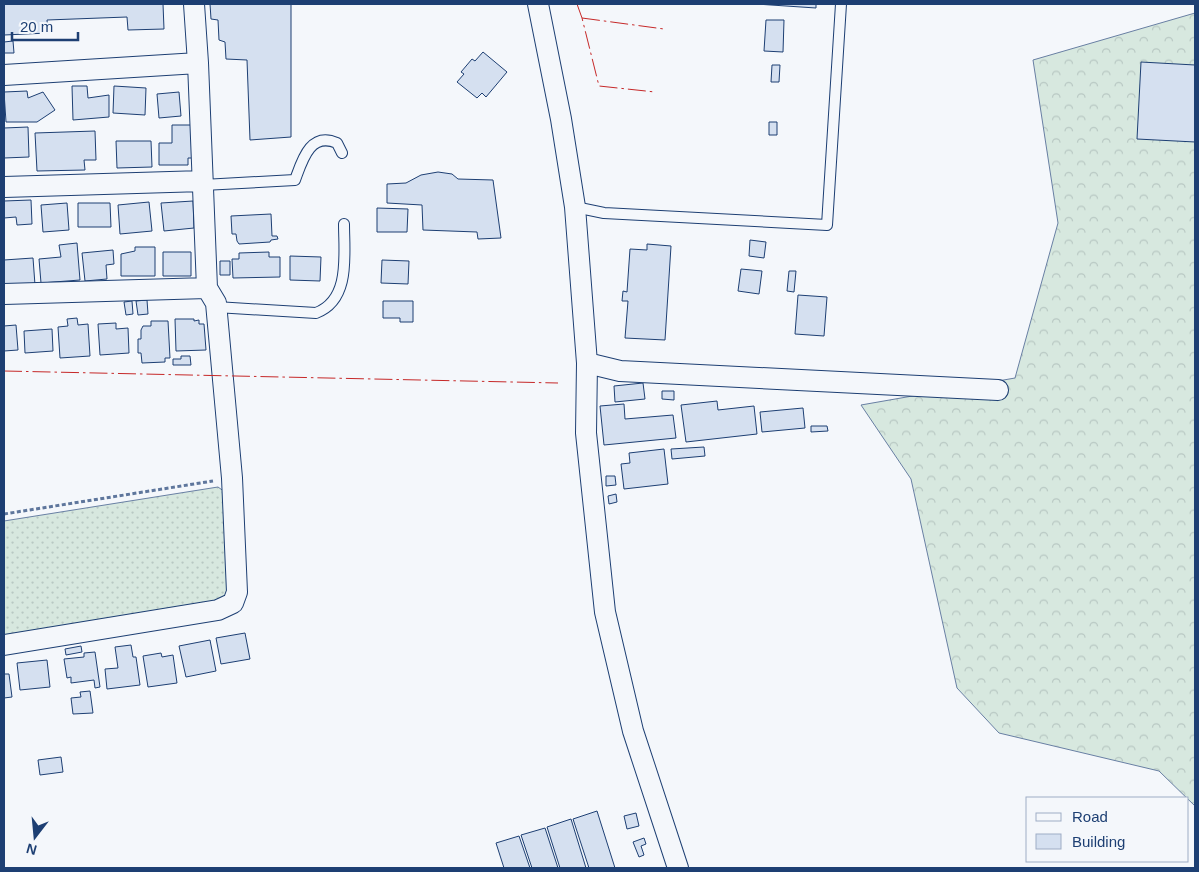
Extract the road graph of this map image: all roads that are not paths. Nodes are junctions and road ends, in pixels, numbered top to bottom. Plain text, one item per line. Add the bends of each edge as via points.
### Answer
1 (194, 4) edge
2 (538, 4) edge
3 (841, 4) edge
4 (198, 63) junction
5 (4, 75) edge
6 (342, 154) dead end
7 (203, 183) junction
8 (4, 187) edge
9 (574, 208) junction
10 (344, 224) dead end
11 (207, 288) junction
12 (4, 294) edge
13 (216, 307) junction
14 (587, 363) junction
15 (998, 390) dead end
16 (4, 645) edge
17 (678, 868) edge

1 - 4 street
2 - 9 street via 561,119
3 - 9 lane via 827,225 604,213
4 - 5 street
4 - 7 street
6 - 7 lane via 337,143 325,140 306,151 295,180
7 - 8 street
7 - 11 street
9 - 14 street
10 - 13 lane via 343,278 332,304 325,309 316,313
11 - 12 street
11 - 13 street
13 - 16 street via 232,478 236,599 228,607 218,610
14 - 15 street via 620,371
14 - 17 street via 586,433 605,612 633,730

